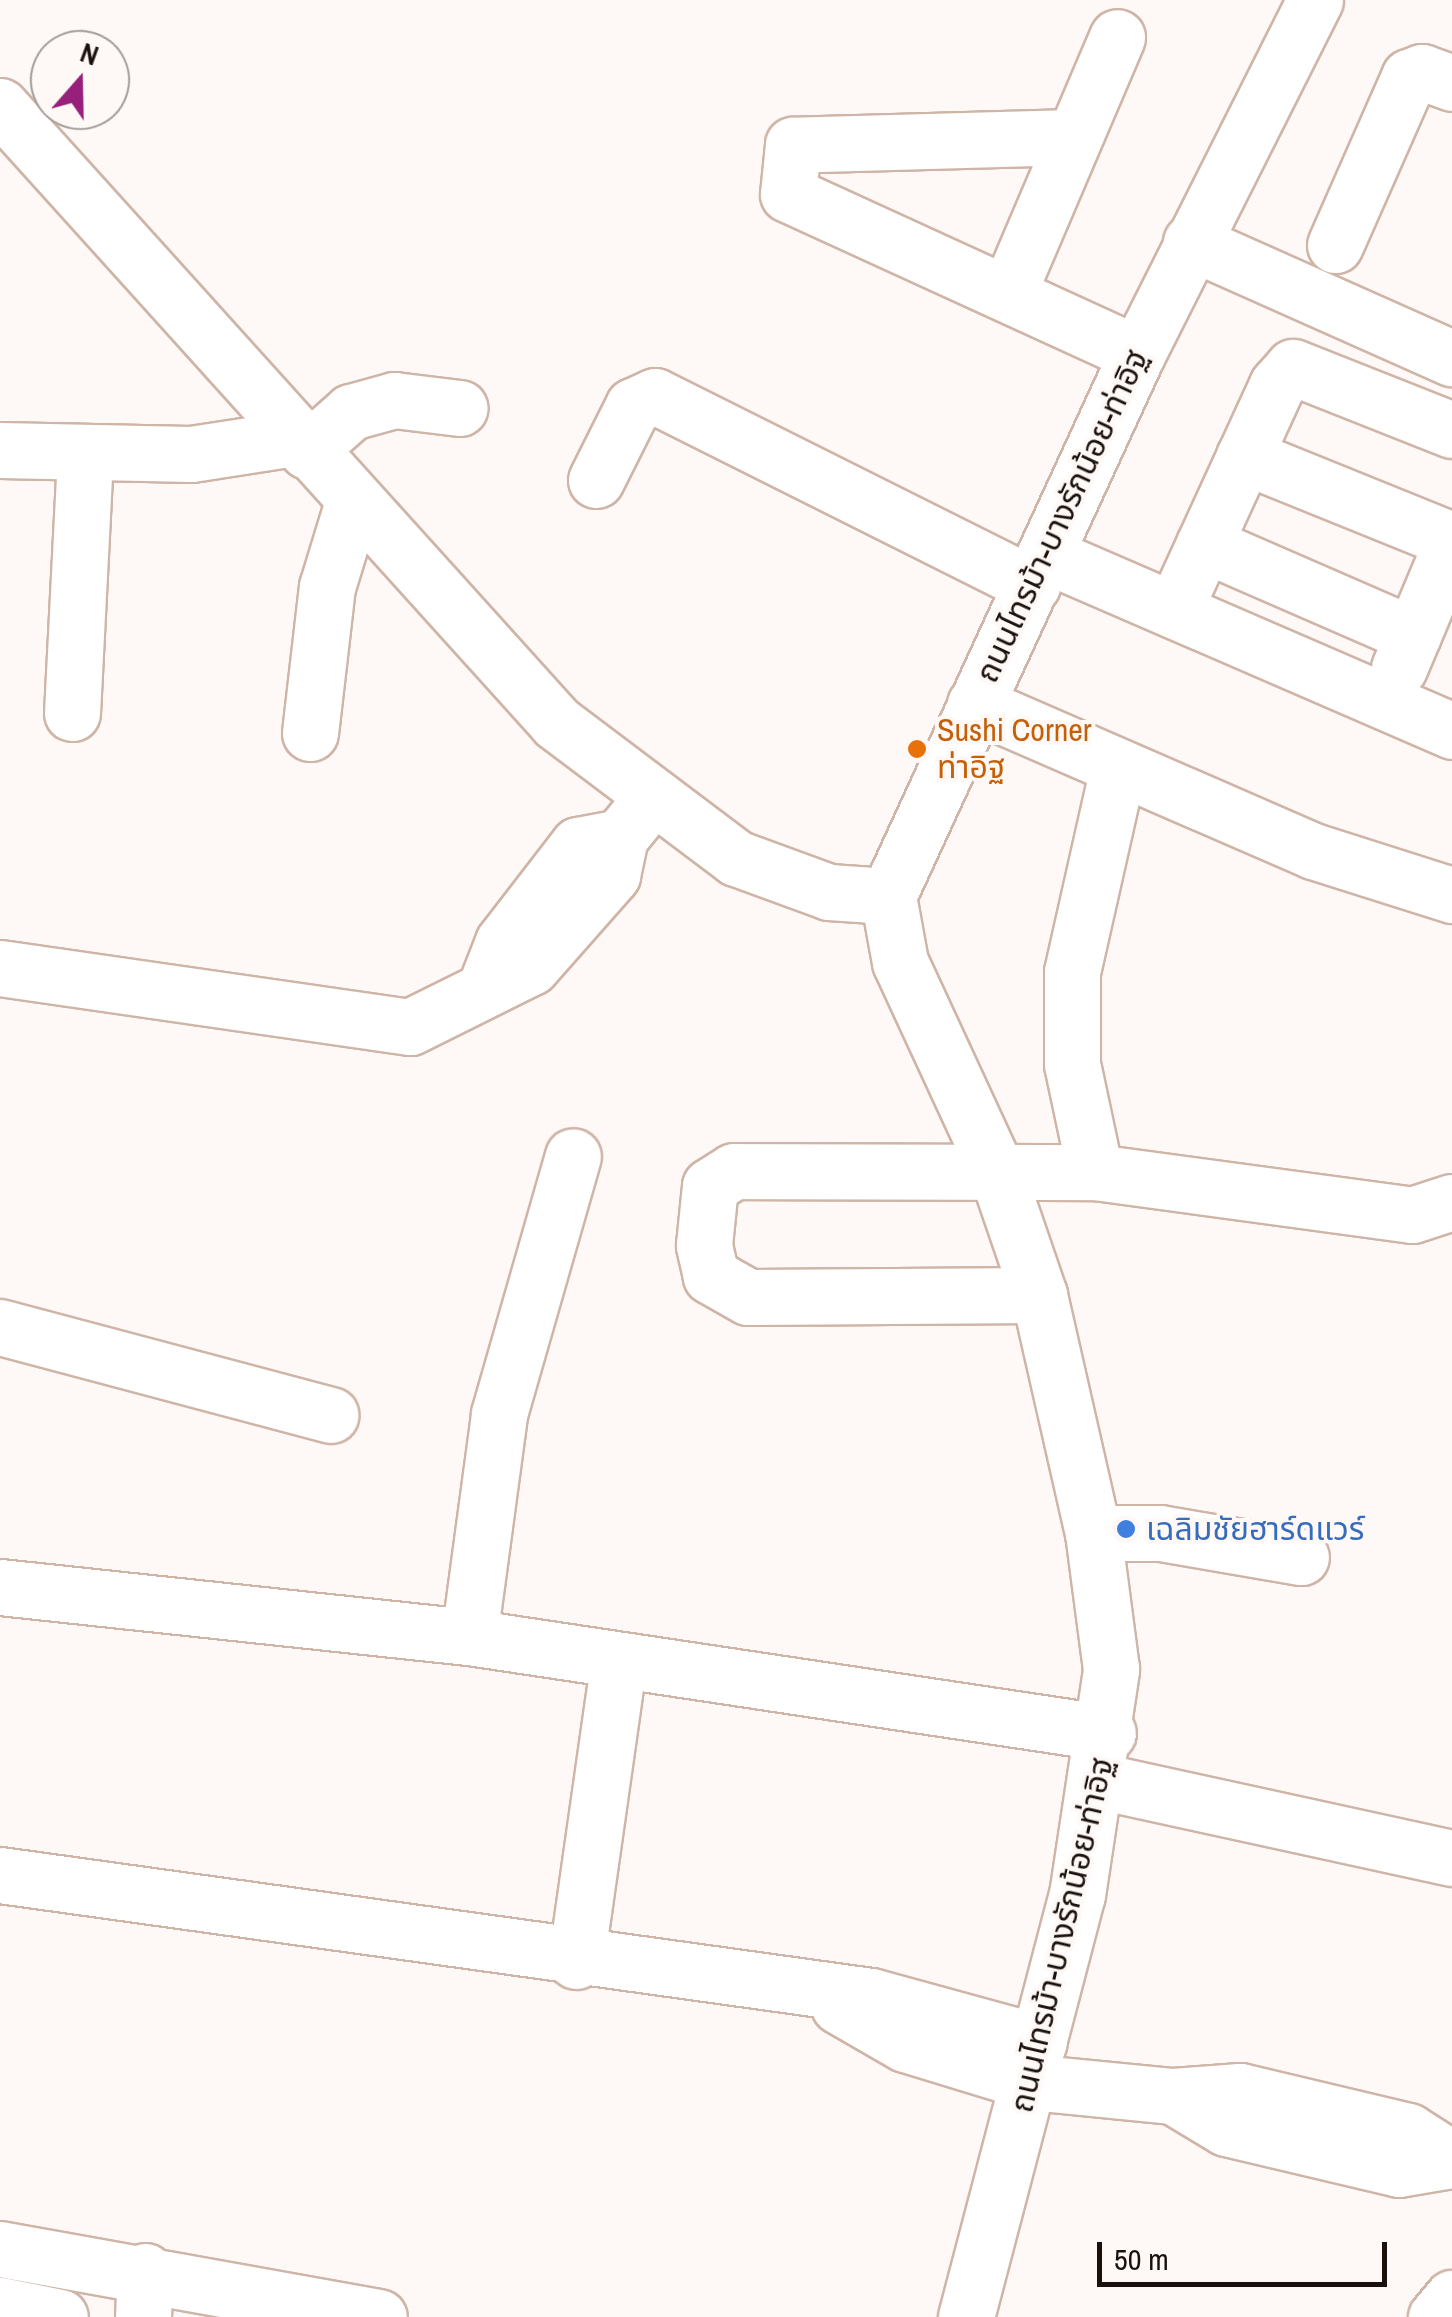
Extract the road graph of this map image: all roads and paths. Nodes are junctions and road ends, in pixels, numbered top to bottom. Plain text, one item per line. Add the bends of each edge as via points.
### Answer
1 (1315, 0) edge
2 (1117, 37) dead end
3 (1452, 83) edge
4 (0, 106) edge
5 (1072, 137) junction
6 (1191, 242) junction
7 (1335, 245) dead end
8 (1008, 293) junction
9 (1137, 354) junction
10 (1452, 358) edge
11 (460, 408) dead end
12 (1452, 430) edge
13 (300, 445) junction
14 (0, 450) edge
15 (85, 456) junction
16 (1244, 456) junction
17 (596, 480) dead end
18 (353, 502) junction
19 (1452, 541) edge
20 (1204, 544) junction
21 (1039, 570) junction
22 (1174, 610) junction
23 (1414, 635) junction
24 (1385, 702) junction
25 (976, 704) junction
26 (72, 712) dead end
27 (1452, 731) edge
28 (310, 733) dead end
29 (1118, 768) junction
30 (635, 818) junction
31 (1452, 895) edge
32 (888, 896) junction
33 (0, 968) edge
34 (573, 1156) dead end
35 (996, 1172) junction
36 (1095, 1172) junction
37 (1452, 1202) edge
38 (1039, 1295) junction
39 (0, 1328) edge
40 (330, 1415) dead end
41 (1094, 1533) junction
42 (1301, 1557) dead end
43 (0, 1588) edge
44 (470, 1637) junction
45 (619, 1660) junction
46 (1103, 1757) junction
47 (1452, 1858) edge
48 (0, 1875) edge
49 (576, 1962) junction
50 (1035, 2062) junction
51 (1452, 2159) edge
52 (0, 2249) edge
53 (144, 2294) edge
54 (1452, 2298) edge
55 (0, 2305) edge
56 (60, 2317) edge
57 (378, 2317) edge
58 (966, 2317) edge
59 (1436, 2317) edge

1 - 6 street, ถนนไทรม้า-บางรักน้อย-ท่าอิฐ
2 - 5 street
3 - 7 street via 1422,72 1409,78
4 - 13 street
5 - 8 street
5 - 8 street via 786,152 793,202
6 - 9 street, ถนนไทรม้า-บางรักน้อย-ท่าอิฐ
6 - 10 street
8 - 9 street
9 - 21 street, ถนนไทรม้า-บางรักน้อย-ท่าอิฐ
11 - 13 street via 394,400 351,412
12 - 16 street via 1293,367
13 - 15 street
13 - 18 street
14 - 15 street
15 - 26 street
16 - 19 street
16 - 20 street
17 - 21 street via 632,406 655,396
18 - 28 street via 326,587
18 - 30 street
19 - 23 street
20 - 22 street
20 - 23 street
21 - 22 street
21 - 25 street, ถนนไทรม้า-บางรักน้อย-ท่าอิฐ
22 - 24 street
23 - 24 street
24 - 27 street
25 - 29 street
25 - 32 street, ถนนไทรม้า-บางรักน้อย-ท่าอิฐ
29 - 31 street via 1314,852
29 - 36 street via 1072,972 1072,1064
30 - 32 street via 788,881
30 - 33 street via 612,875 532,967 410,1026
32 - 35 street, ถนนไทรม้า-บางรักน้อย-ท่าอิฐ via 900,962
34 - 44 street via 498,1414
35 - 36 street
35 - 38 street, ถนนไทรม้า-บางรักน้อย-ท่าอิฐ
35 - 38 street via 734,1171 710,1186 704,1245 711,1276 748,1297
36 - 37 street via 1412,1215
38 - 41 street, ถนนไทรม้า-บางรักน้อย-ท่าอิฐ
39 - 40 street
41 - 42 street via 1160,1533
41 - 46 street, ถนนไทรม้า-บางรักน้อย-ท่าอิฐ via 1109,1634
43 - 44 street
44 - 45 street
45 - 46 street
45 - 49 street
46 - 47 street
46 - 50 street, ถนนไทรม้า-บางรักน้อย-ท่าอิฐ
48 - 49 street
49 - 50 street via 825,1995 887,2037
50 - 51 street via 1174,2096 1226,2128 1399,2169
50 - 58 street, ถนนไทรม้า-บางรักน้อย-ท่าอิฐ
52 - 53 street
53 - 57 street
54 - 59 street
55 - 56 street

